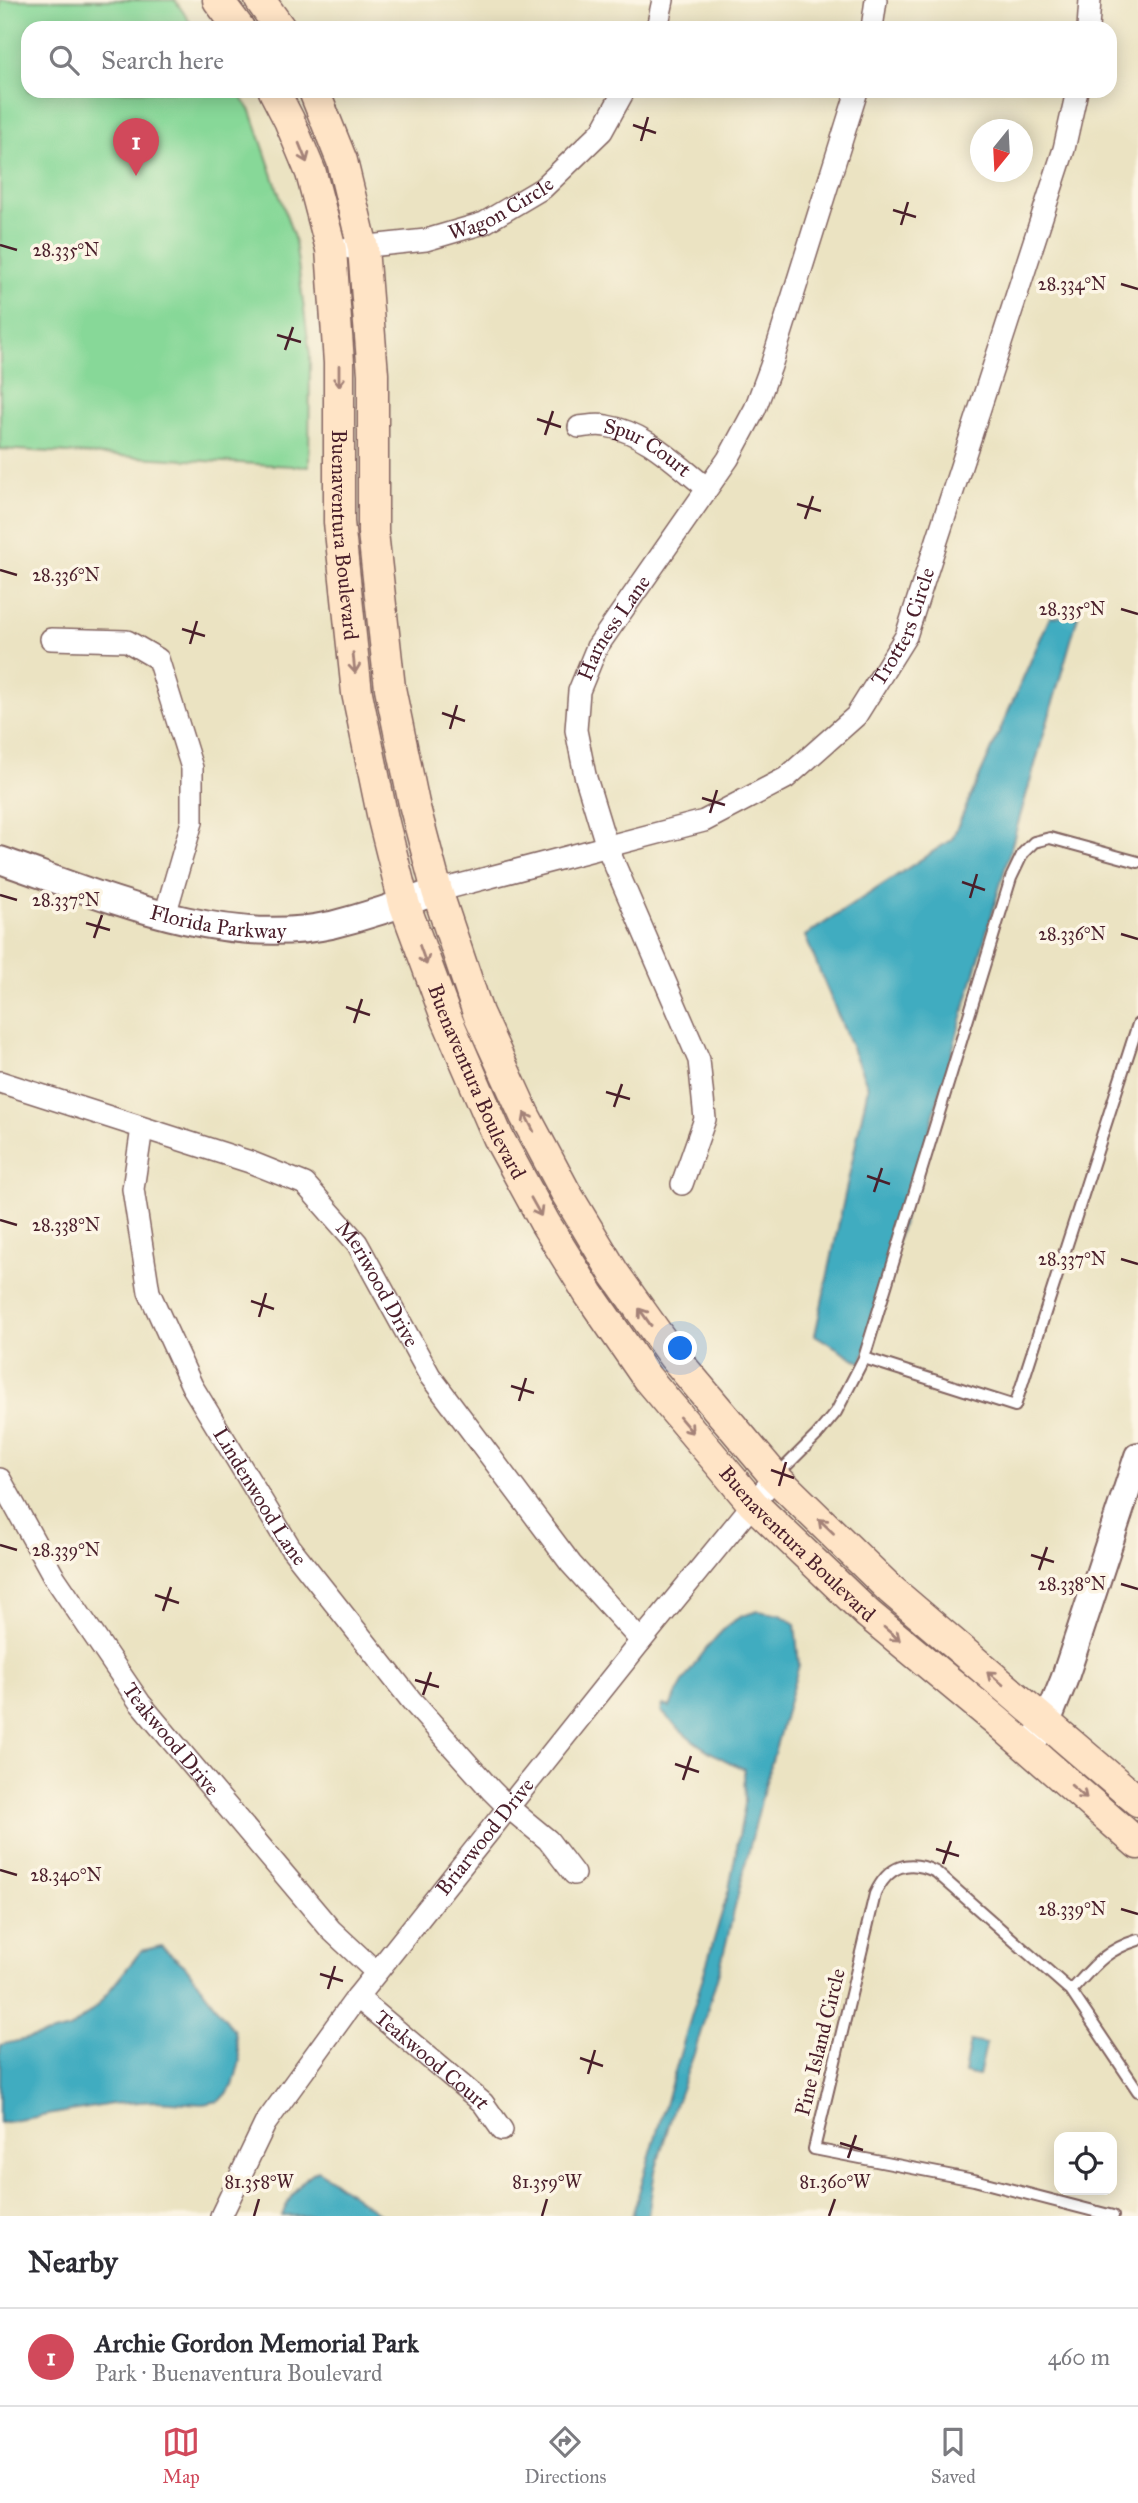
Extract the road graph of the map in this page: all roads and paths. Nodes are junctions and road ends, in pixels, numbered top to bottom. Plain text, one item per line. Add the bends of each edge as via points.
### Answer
1 (218, 0) edge
2 (260, 0) edge
3 (663, 0) edge
4 (876, 0) edge
5 (1090, 0) edge
6 (234, 21) edge
7 (275, 21) edge
8 (658, 21) edge
9 (874, 21) edge
10 (1088, 21) edge
11 (278, 98) edge
12 (317, 98) edge
13 (620, 98) edge
14 (855, 98) edge
15 (1075, 98) edge
16 (363, 248) junction
17 (331, 249) junction
18 (579, 427) dead end
19 (707, 488) junction
20 (51, 639) dead end
21 (607, 847) junction
22 (0, 860) edge
23 (1138, 862) edge
24 (437, 891) junction
25 (404, 903) junction
26 (165, 915) junction
27 (1138, 1024) edge
28 (0, 1082) edge
29 (142, 1128) junction
30 (682, 1184) dead end
31 (863, 1358) junction
32 (1138, 1456) edge
33 (775, 1477) junction
34 (0, 1479) edge
35 (752, 1504) junction
36 (641, 1641) junction
37 (1047, 1722) junction
38 (1028, 1747) junction
39 (1138, 1801) edge
40 (508, 1807) junction
41 (1138, 1844) edge
42 (574, 1874) dead end
43 (1138, 1940) edge
44 (376, 1972) junction
45 (1071, 1991) junction
46 (356, 1997) junction
47 (1138, 2091) edge
48 (502, 2130) dead end
49 (221, 2216) edge
50 (1113, 2216) edge

1 - 6 main road
2 - 7 main road
3 - 8 street
4 - 9 street
5 - 10 street
11 -> 17 main road, Buenaventura Boulevard via 310,173
12 - 16 main road, Buenaventura Boulevard via 342,161
13 - 16 street, Wagon Circle via 602,131 543,188 484,223 426,240
14 - 19 street, Harness Lane via 767,377 743,432
15 - 21 street, Trotters Circle via 1063,149 906,636 892,659 856,716 786,778 704,821
16 - 17 street, Wagon Circle
16 - 24 main road, Buenaventura Boulevard via 373,374 373,532 390,688
17 -> 25 main road, Buenaventura Boulevard via 340,363 339,522 357,692
18 - 19 street, Spur Court via 604,425 633,433
19 - 21 street, Harness Lane via 597,647 579,691 576,730
20 - 26 street via 127,641 158,659 192,768 192,822
21 - 24 street, Trotters Circle
21 - 30 street, Harness Lane via 699,1060 705,1119
22 - 26 street, Florida Parkway
23 - 31 lane via 1050,838 1034,842 1023,853 1011,878
24 - 25 street, Florida Parkway
33 -> 24 main road, Buenaventura Boulevard via 673,1356 614,1273 566,1193 478,1013
25 - 26 street, Florida Parkway via 329,925 269,931 225,928
25 -> 35 main road, Buenaventura Boulevard via 446,1017 498,1137 545,1223 647,1378
27 - 31 lane via 1014,1406
28 - 29 street, Meriwood Drive
29 - 36 street, Meriwood Drive via 305,1184 357,1243 430,1376 571,1564
29 - 40 street, Lindenwood Lane via 133,1189 149,1292 192,1386 290,1547 411,1700
31 - 33 lane via 836,1412
32 - 37 street
33 - 35 street, Briarwood Drive
37 -> 33 main road, Buenaventura Boulevard via 890,1589
34 - 44 street, Teakwood Drive via 53,1575 140,1703 331,1930
35 - 36 street, Briarwood Drive
35 -> 38 main road, Buenaventura Boulevard via 867,1614
36 - 40 street, Briarwood Drive
37 - 38 street
37 - 39 main road, Buenaventura Boulevard
38 -> 41 main road, Buenaventura Boulevard
40 - 42 street, Lindenwood Lane via 548,1840
40 - 44 street, Briarwood Drive
43 - 45 lane via 1101,1958
44 - 46 street, Briarwood Drive
45 - 47 lane, Pine Island Circle
45 - 50 lane, Pine Island Circle via 936,1872 914,1864 891,1871 875,1894 814,2149 974,2180
46 - 48 street, Teakwood Court via 483,2103
46 - 49 street, Briarwood Drive via 265,2124

